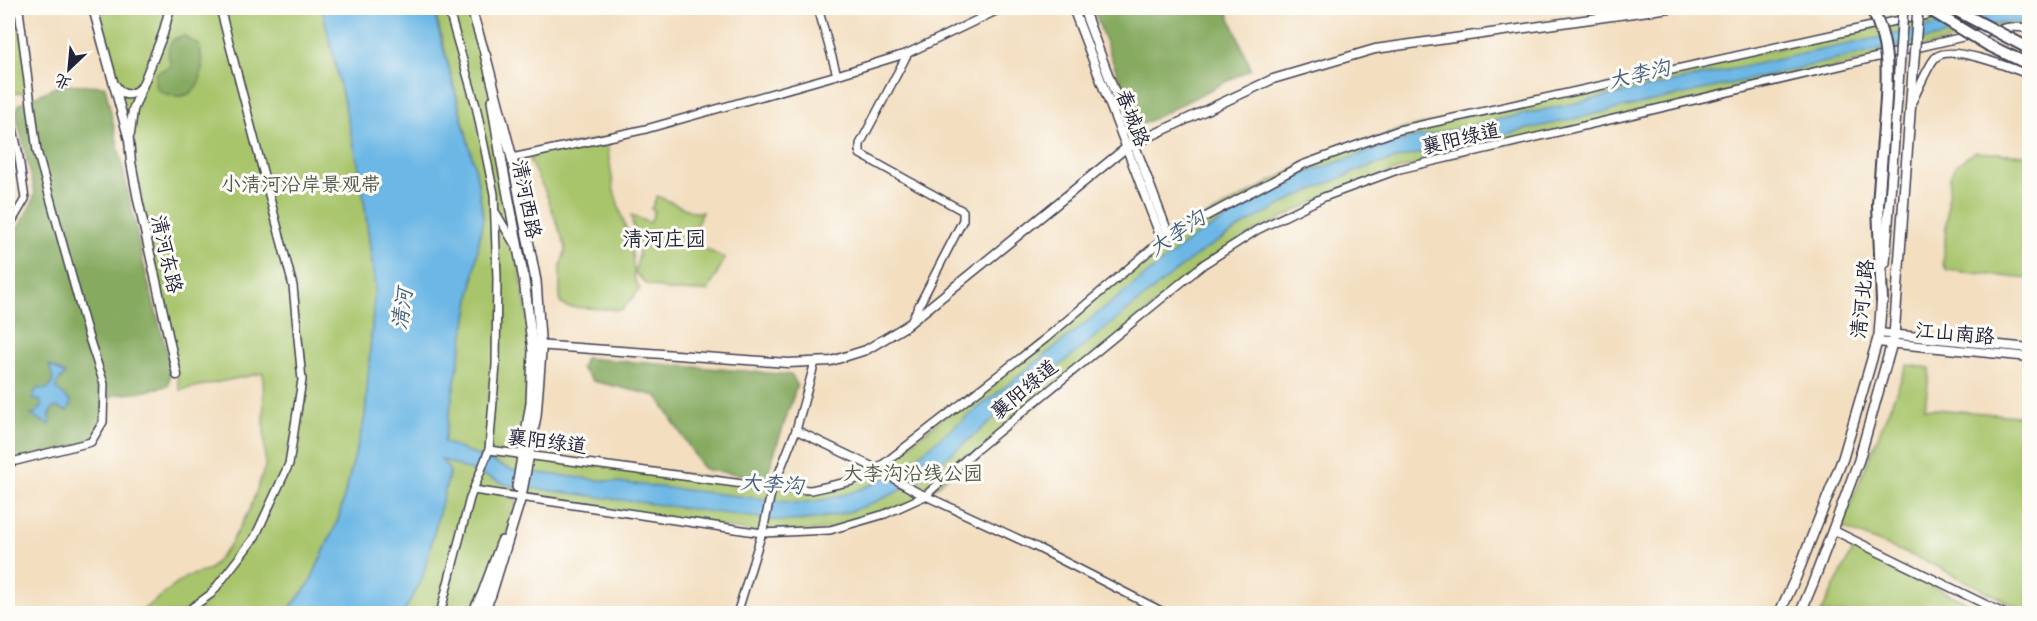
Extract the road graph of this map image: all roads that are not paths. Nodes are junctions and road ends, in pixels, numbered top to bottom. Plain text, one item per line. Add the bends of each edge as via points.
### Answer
1 (93, 8) edge
2 (170, 8) edge
3 (220, 8) edge
4 (448, 8) edge
5 (471, 8) edge
6 (818, 8) edge
7 (1002, 8) edge
8 (1073, 8) edge
9 (1083, 8) edge
10 (1670, 8) edge
11 (1871, 8) edge
12 (1903, 8) edge
13 (1918, 8) edge
14 (1927, 8) edge
15 (1952, 8) edge
16 (1964, 8) edge
17 (8, 13) edge
18 (2030, 28) edge
19 (2030, 48) edge
20 (908, 53) junction
21 (485, 54) junction
22 (2030, 65) edge
23 (837, 75) junction
24 (2030, 75) edge
25 (115, 86) junction
26 (141, 87) junction
27 (1911, 104) junction
28 (8, 107) edge
29 (129, 140) junction
30 (1131, 146) junction
31 (18, 151) junction
32 (8, 153) edge
33 (512, 158) junction
34 (495, 211) junction
35 (8, 228) edge
36 (1165, 238) junction
37 (518, 249) junction
38 (1882, 302) junction
39 (910, 323) junction
40 (1878, 338) junction
41 (1893, 339) junction
42 (535, 347) junction
43 (2030, 348) edge
44 (2030, 357) edge
45 (815, 362) junction
46 (177, 375) dead end
47 (796, 430) junction
48 (488, 453) junction
49 (526, 457) junction
50 (8, 463) edge
51 (877, 470) junction
52 (474, 488) junction
53 (772, 490) junction
54 (519, 493) junction
55 (925, 496) junction
56 (1833, 530) junction
57 (762, 532) junction
58 (183, 614) edge
59 (440, 614) edge
60 (472, 614) edge
61 (482, 614) edge
62 (737, 614) edge
63 (1167, 614) edge
64 (1779, 614) edge
65 (1800, 614) edge
66 (2005, 614) edge

1 - 25 street, 清河东路
2 - 26 street, 清河东路
3 - 58 street via 293,286 302,380 289,464 255,537 211,594
4 - 34 street via 476,106
5 - 21 street
6 - 23 street
7 - 20 street
8 - 30 street, 春城路
9 - 30 street, 春城路
10 - 30 street via 1375,49 1273,79
11 - 38 highway, bridge via 1885,44 1888,75 1878,205
12 - 38 main road, 清河北路, bridge
13 - 27 main road, 清河北路, bridge
14 - 22 highway, bridge
15 - 19 highway, bridge
16 - 19 highway, bridge
16 - 36 street, 襄阳绿道 via 1399,130 1302,165
17 - 50 street via 19,10 37,151 104,384 103,422 91,442
18 - 55 street, 襄阳绿道 via 1980,33 1412,166 1324,197 1257,230 1204,264
20 - 23 street
20 - 39 street via 860,144 860,154 963,211 963,220
21 - 33 main road
21 - 37 main road, 清河西路
23 - 33 street via 646,129
24 - 27 street via 1990,60 1945,53 1935,58
25 - 26 street via 126,95
25 - 29 street, 清河东路
26 - 29 street, 清河东路
27 - 41 main road, 清河北路
28 - 31 street
29 - 46 street, 清河东路 via 138,200
30 - 36 street, 春城路
30 - 39 street
31 - 32 street
31 - 35 street via 25,199
33 - 42 main road via 536,281
34 - 37 street
34 - 48 street via 496,366
36 - 51 street, 襄阳绿道 via 1046,339
37 - 42 main road, 清河西路
38 - 40 main road, 清河北路
39 - 45 street via 866,350
40 - 41 street, 江山南路
40 - 64 main road, 清河北路 via 1843,458
41 - 43 street, 江山南路
41 - 44 street, 江山南路
41 - 56 main road, 清河北路 via 1859,460
42 - 45 street
42 - 49 main road
45 - 47 street
47 - 51 street
47 - 53 street
48 - 49 street, 襄阳绿道
48 - 52 street
49 - 53 street, 襄阳绿道
49 - 54 main road
51 - 53 street, 襄阳绿道 via 852,481 811,490
51 - 55 street
52 - 54 street, 襄阳绿道
52 - 59 street
53 - 57 street
54 - 57 street, 襄阳绿道
54 - 60 main road
54 - 61 main road
55 - 57 street, 襄阳绿道 via 885,514 830,530
55 - 63 street
56 - 65 main road, 清河北路
56 - 66 street
57 - 62 street

